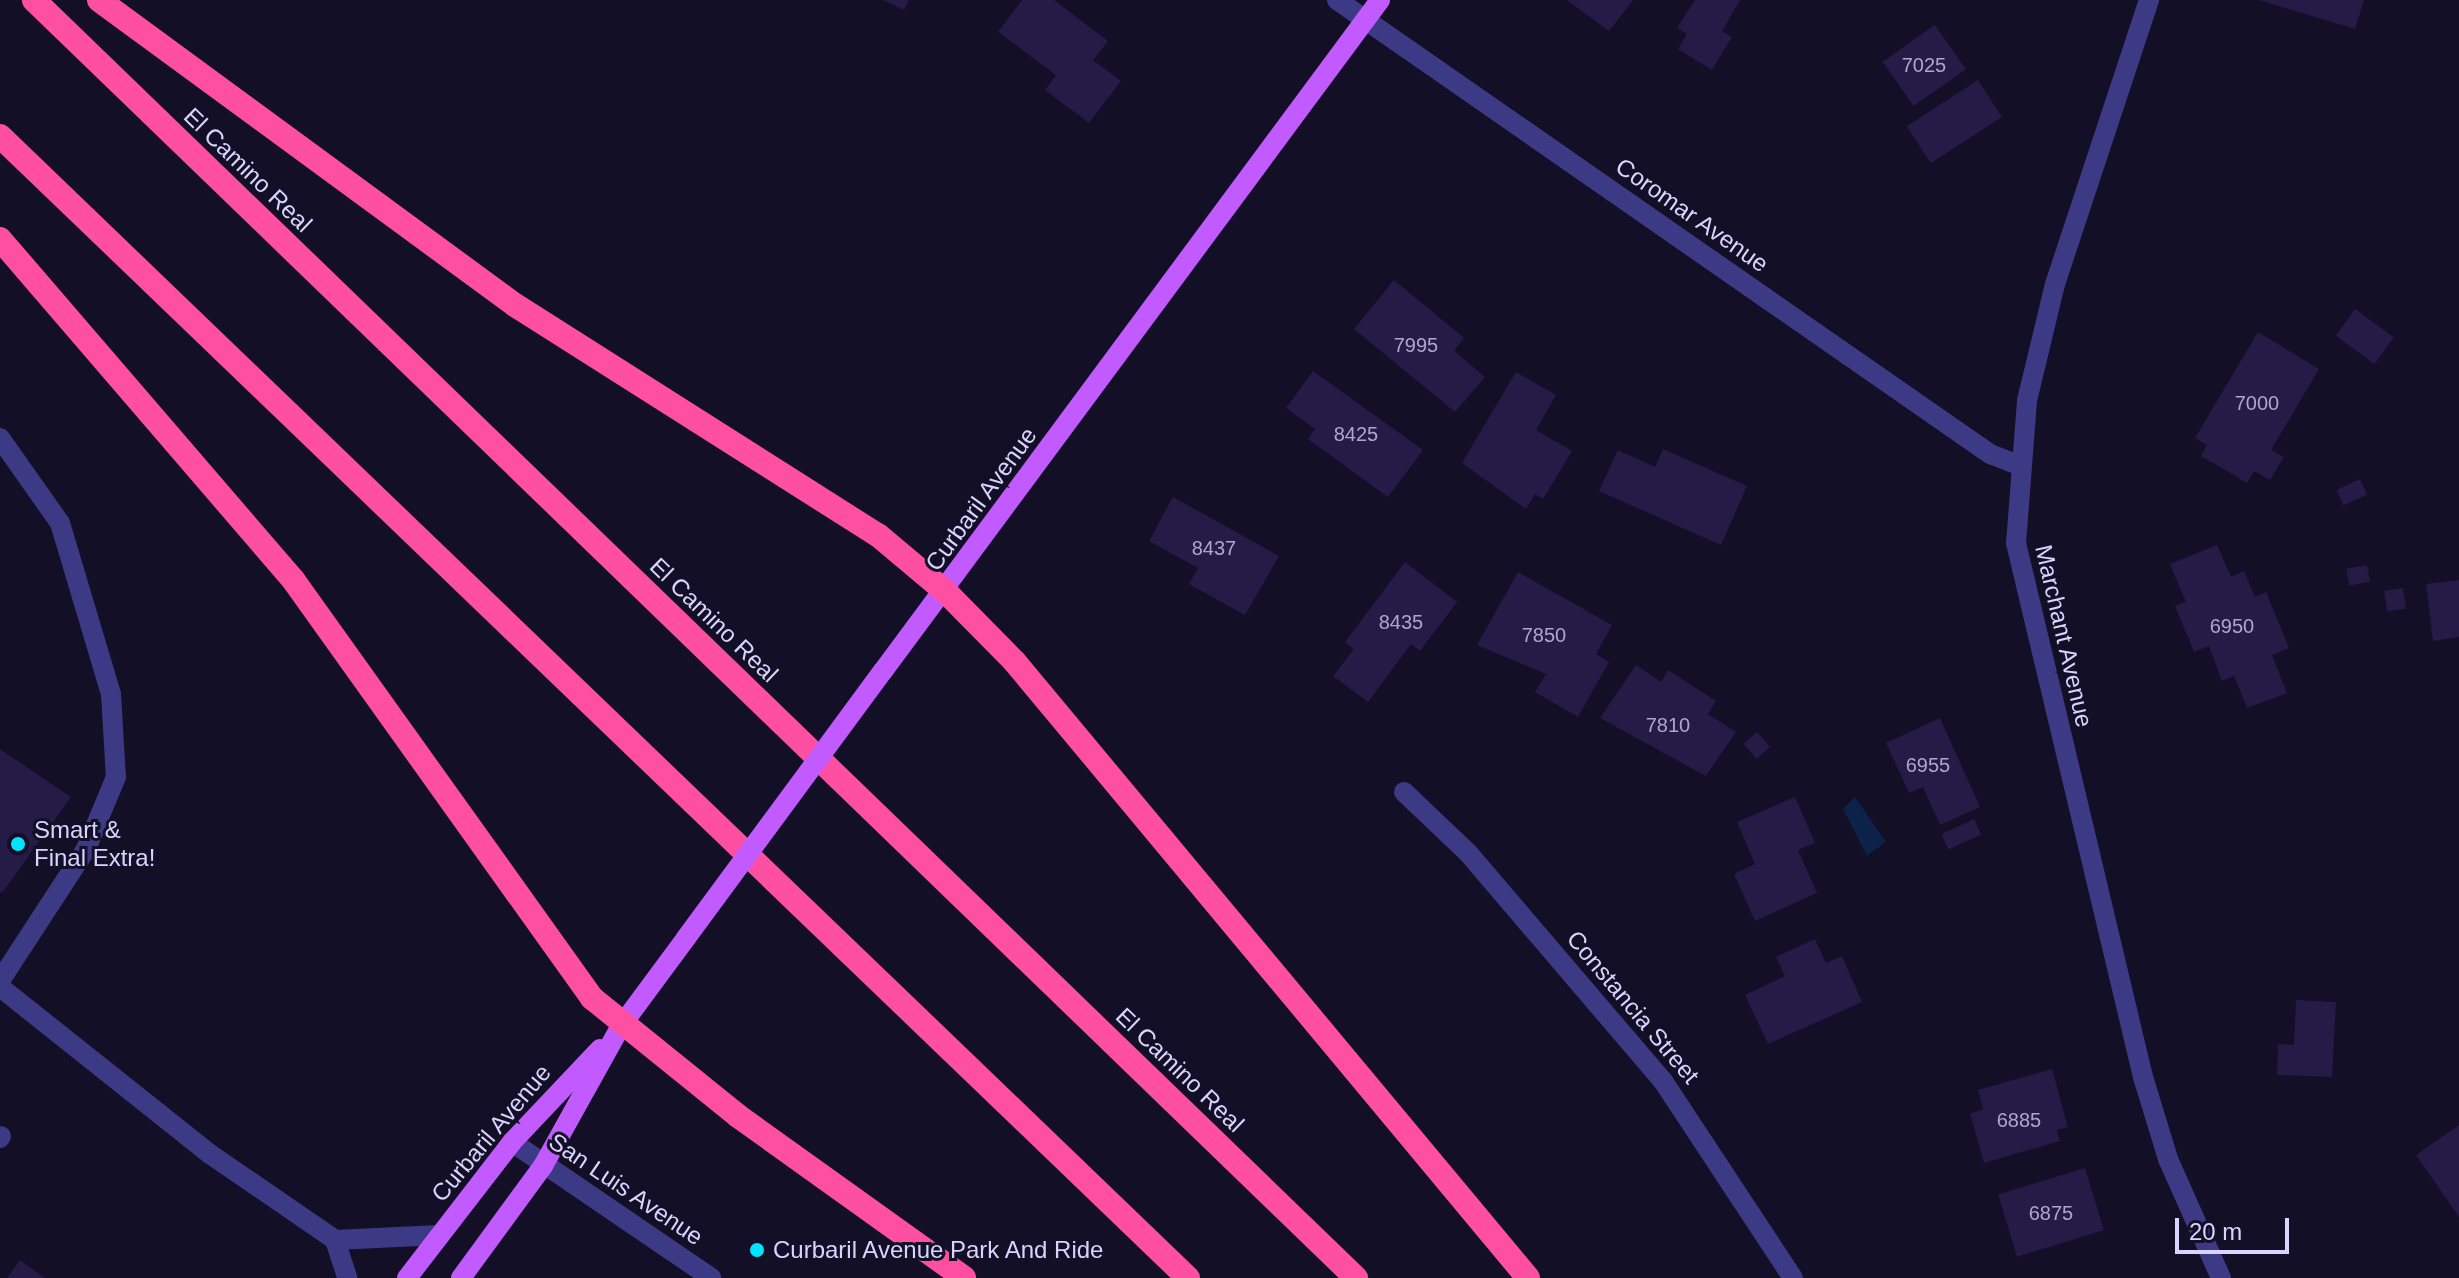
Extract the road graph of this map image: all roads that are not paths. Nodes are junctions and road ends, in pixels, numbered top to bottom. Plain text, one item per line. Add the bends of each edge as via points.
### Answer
1 (34, 0) edge
2 (99, 0) edge
3 (1337, 0) edge
4 (1380, 0) edge
5 (2149, 0) edge
6 (1366, 19) junction
7 (0, 136) edge
8 (0, 239) edge
9 (0, 438) edge
10 (2021, 466) junction
11 (946, 592) junction
12 (1404, 792) dead end
13 (0, 984) edge
14 (621, 1026) junction
15 (512, 1142) junction
16 (543, 1166) junction
17 (439, 1235) junction
18 (335, 1240) junction
19 (347, 1278) edge
20 (407, 1278) edge
21 (461, 1278) edge
22 (711, 1278) edge
23 (964, 1278) edge
24 (1188, 1278) edge
25 (1356, 1278) edge
26 (1528, 1278) edge
27 (1793, 1278) edge
28 (2221, 1278) edge

1 - 25 highway, El Camino Real
2 - 11 highway via 515,305 878,535
3 - 6 street, Coromar Avenue
4 - 6 main road, Curbaril Avenue
5 - 10 street, Marchant Avenue via 2055,284 2027,401
6 - 10 street, Coromar Avenue via 1990,454
6 - 11 main road, Curbaril Avenue
7 - 24 highway
8 - 14 highway via 294,581 470,819 567,968
9 - 13 street via 60,523 111,694 116,777 86,849
10 - 28 street, Marchant Avenue via 2016,543 2025,595 2143,1077 2168,1159
11 - 14 main road, Curbaril Avenue, bridge
11 - 26 highway via 1014,661
12 - 27 street, Constancia Street via 1469,854 1663,1081
13 - 18 street via 210,1154
14 - 15 main road, Curbaril Avenue
14 - 16 main road, Curbaril Avenue
14 - 23 highway
15 - 16 street, San Luis Avenue
15 - 17 main road, Curbaril Avenue
16 - 21 main road, Curbaril Avenue
16 - 22 street, San Luis Avenue
17 - 18 street
17 - 20 main road, Curbaril Avenue
18 - 19 street

